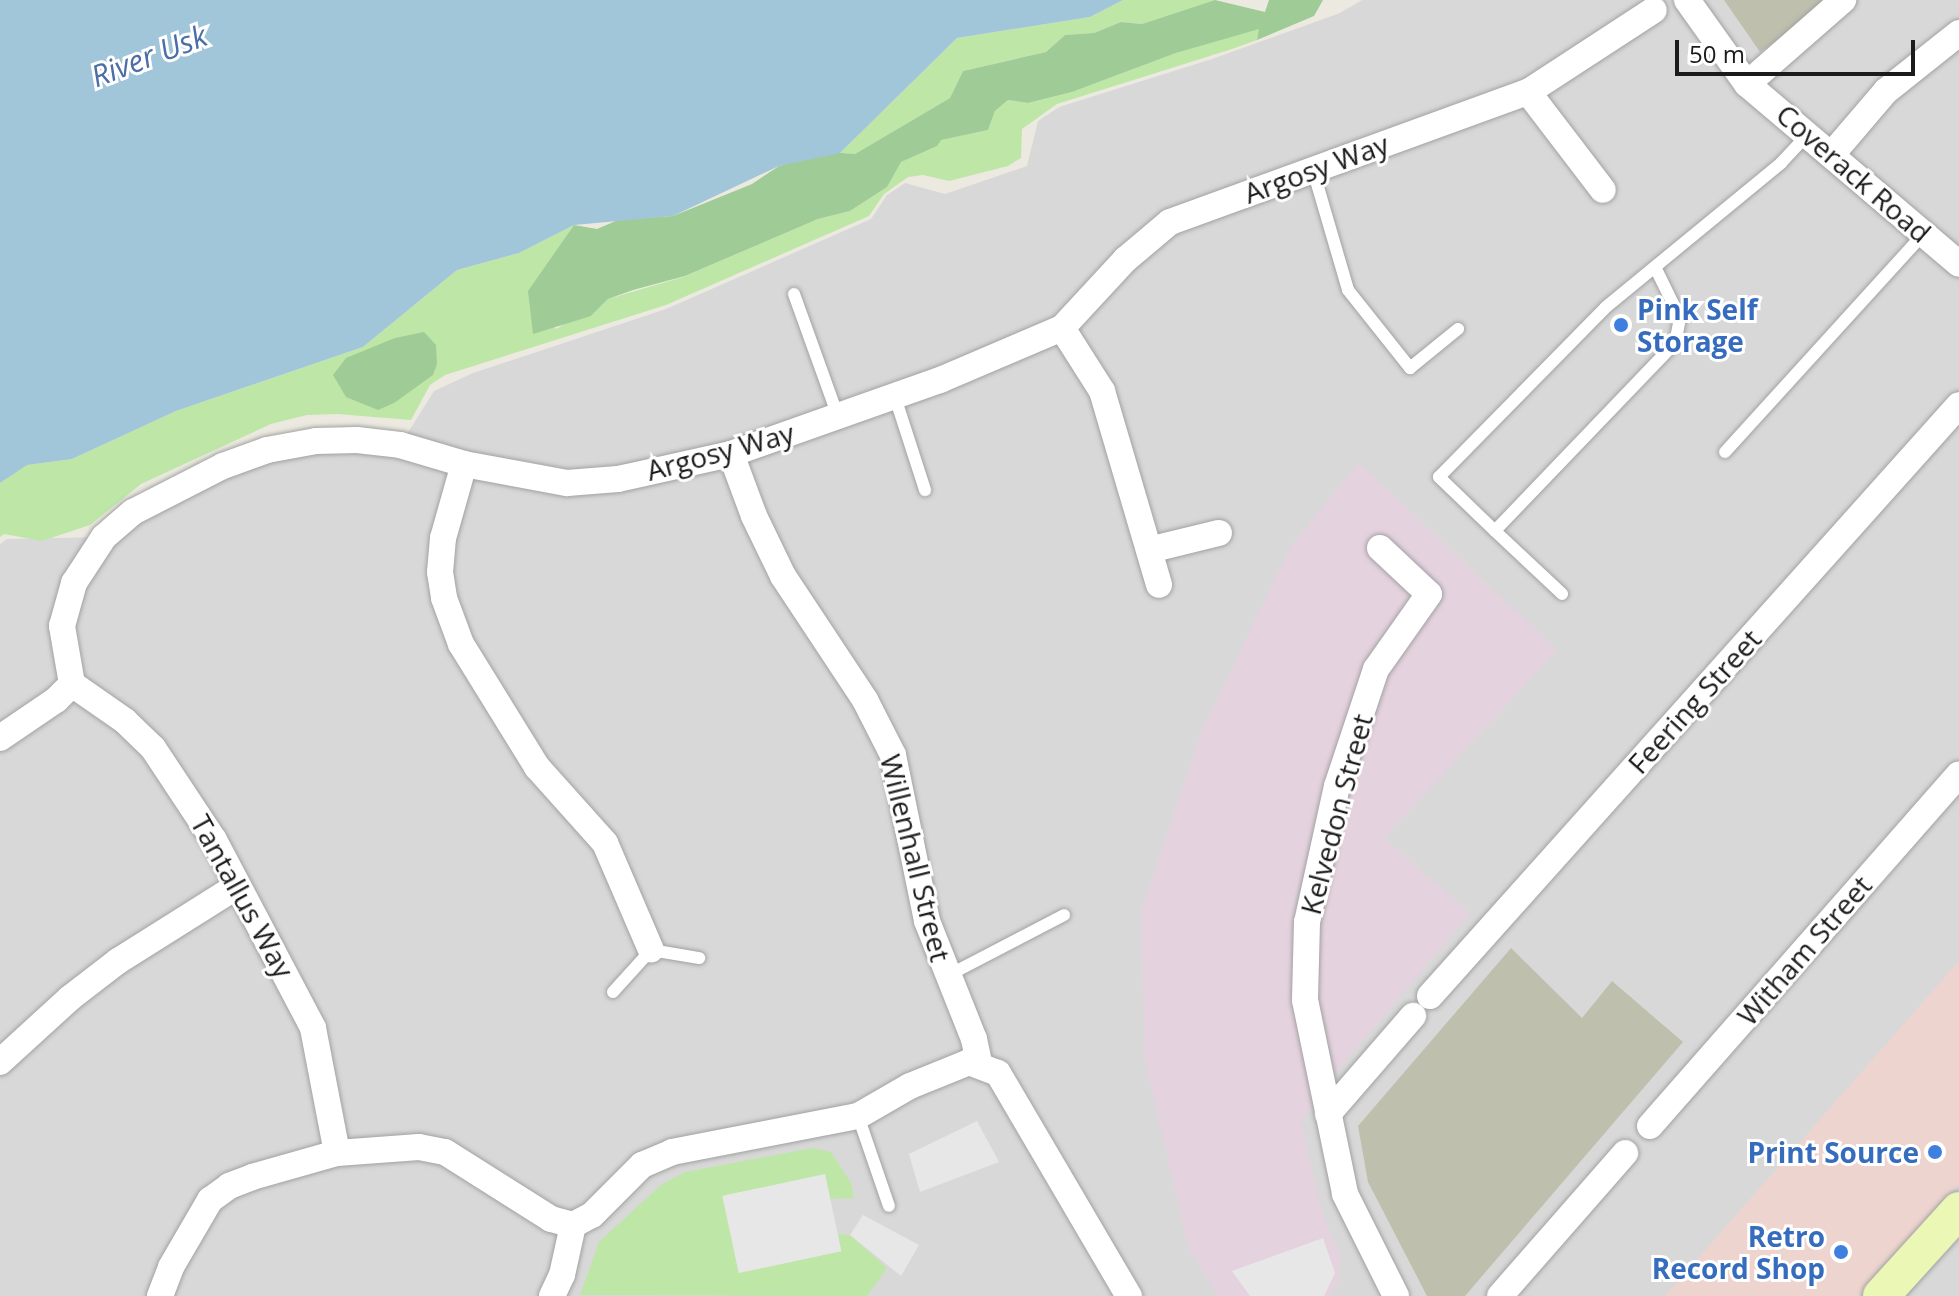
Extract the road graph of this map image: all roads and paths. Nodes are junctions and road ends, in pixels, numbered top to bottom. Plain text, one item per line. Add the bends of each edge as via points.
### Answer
1 (1687, 0) edge
2 (1843, 0) edge
3 (1654, 10) dead end
4 (1959, 33) edge
5 (1747, 84) junction
6 (1528, 92) junction
7 (1809, 133) junction
8 (1833, 153) junction
9 (1313, 170) junction
10 (1603, 190) dead end
11 (1924, 233) junction
12 (1959, 264) edge
13 (1655, 267) junction
14 (794, 294) dead end
15 (1062, 328) junction
16 (1458, 329) dead end
17 (895, 397) junction
18 (1959, 405) edge
19 (838, 416) junction
20 (1725, 452) dead end
21 (731, 454) junction
22 (464, 464) junction
23 (925, 490) dead end
24 (1495, 531) junction
25 (1219, 533) dead end
26 (1380, 548) dead end
27 (1149, 550) junction
28 (1159, 585) dead end
29 (1562, 594) dead end
30 (72, 684) junction
31 (0, 738) edge
32 (1959, 774) edge
33 (237, 886) junction
34 (1064, 915) dead end
35 (651, 950) junction
36 (699, 958) dead end
37 (947, 976) junction
38 (613, 992) dead end
39 (0, 1062) edge
40 (979, 1063) junction
41 (1328, 1114) junction
42 (858, 1116) junction
43 (1650, 1126) dead end
44 (337, 1153) junction
45 (1625, 1153) dead end
46 (889, 1206) dead end
47 (1959, 1210) edge
48 (573, 1225) junction
49 (160, 1296) edge
50 (552, 1296) edge
51 (1129, 1296) edge
52 (1395, 1296) edge
53 (1500, 1296) edge
54 (1881, 1296) edge

1 - 5 street, Coverack Road
2 - 5 street, Coverack Road
3 - 6 street, Argosy Way
4 - 8 street via 1886,91
5 - 7 street, Coverack Road
6 - 9 street, Argosy Way
6 - 10 street
7 - 8 street, Coverack Road
7 - 13 lane via 1781,163
8 - 11 street, Coverack Road
9 - 15 street, Argosy Way via 1170,222 1126,259
9 - 16 lane via 1348,290 1410,368
11 - 12 street, Coverack Road
11 - 20 lane
13 - 24 lane via 1680,318 1675,343
13 - 24 lane via 1606,307 1439,477
14 - 19 lane
15 - 17 street, Argosy Way
15 - 27 street via 1102,391
17 - 19 street, Argosy Way
17 - 23 lane
18 - 41 street, Feering Street
19 - 21 street, Argosy Way
21 - 22 street, Argosy Way via 618,479 567,483
21 - 37 street, Willenhall Street via 783,576 865,700 893,755 927,921
22 - 30 street, Argosy Way via 400,445 316,441 267,450 223,466 133,512 104,537 74,583 62,626
22 - 35 street via 443,538 440,572 457,632 537,767 605,843
24 - 29 lane
25 - 27 street
26 - 41 street, Kelvedon Street via 1429,594 1376,669 1337,786 1307,922 1305,1000
27 - 28 street
30 - 31 street
30 - 33 street, Tantallus Way via 153,748 207,828
32 - 43 street, Witham Street
33 - 39 street via 118,961
33 - 44 street, Tantallus Way via 313,1028
34 - 37 lane
35 - 36 lane
35 - 38 lane
37 - 40 street, Willenhall Street
40 - 42 street via 958,1064
40 - 51 street via 998,1073
41 - 52 street, Kelvedon Street via 1345,1194
42 - 46 lane
42 - 48 street via 672,1152 642,1165 592,1215
44 - 48 street via 419,1147 445,1152 551,1219
44 - 49 street via 252,1177 210,1200
45 - 53 street
47 - 54 street
48 - 50 street

